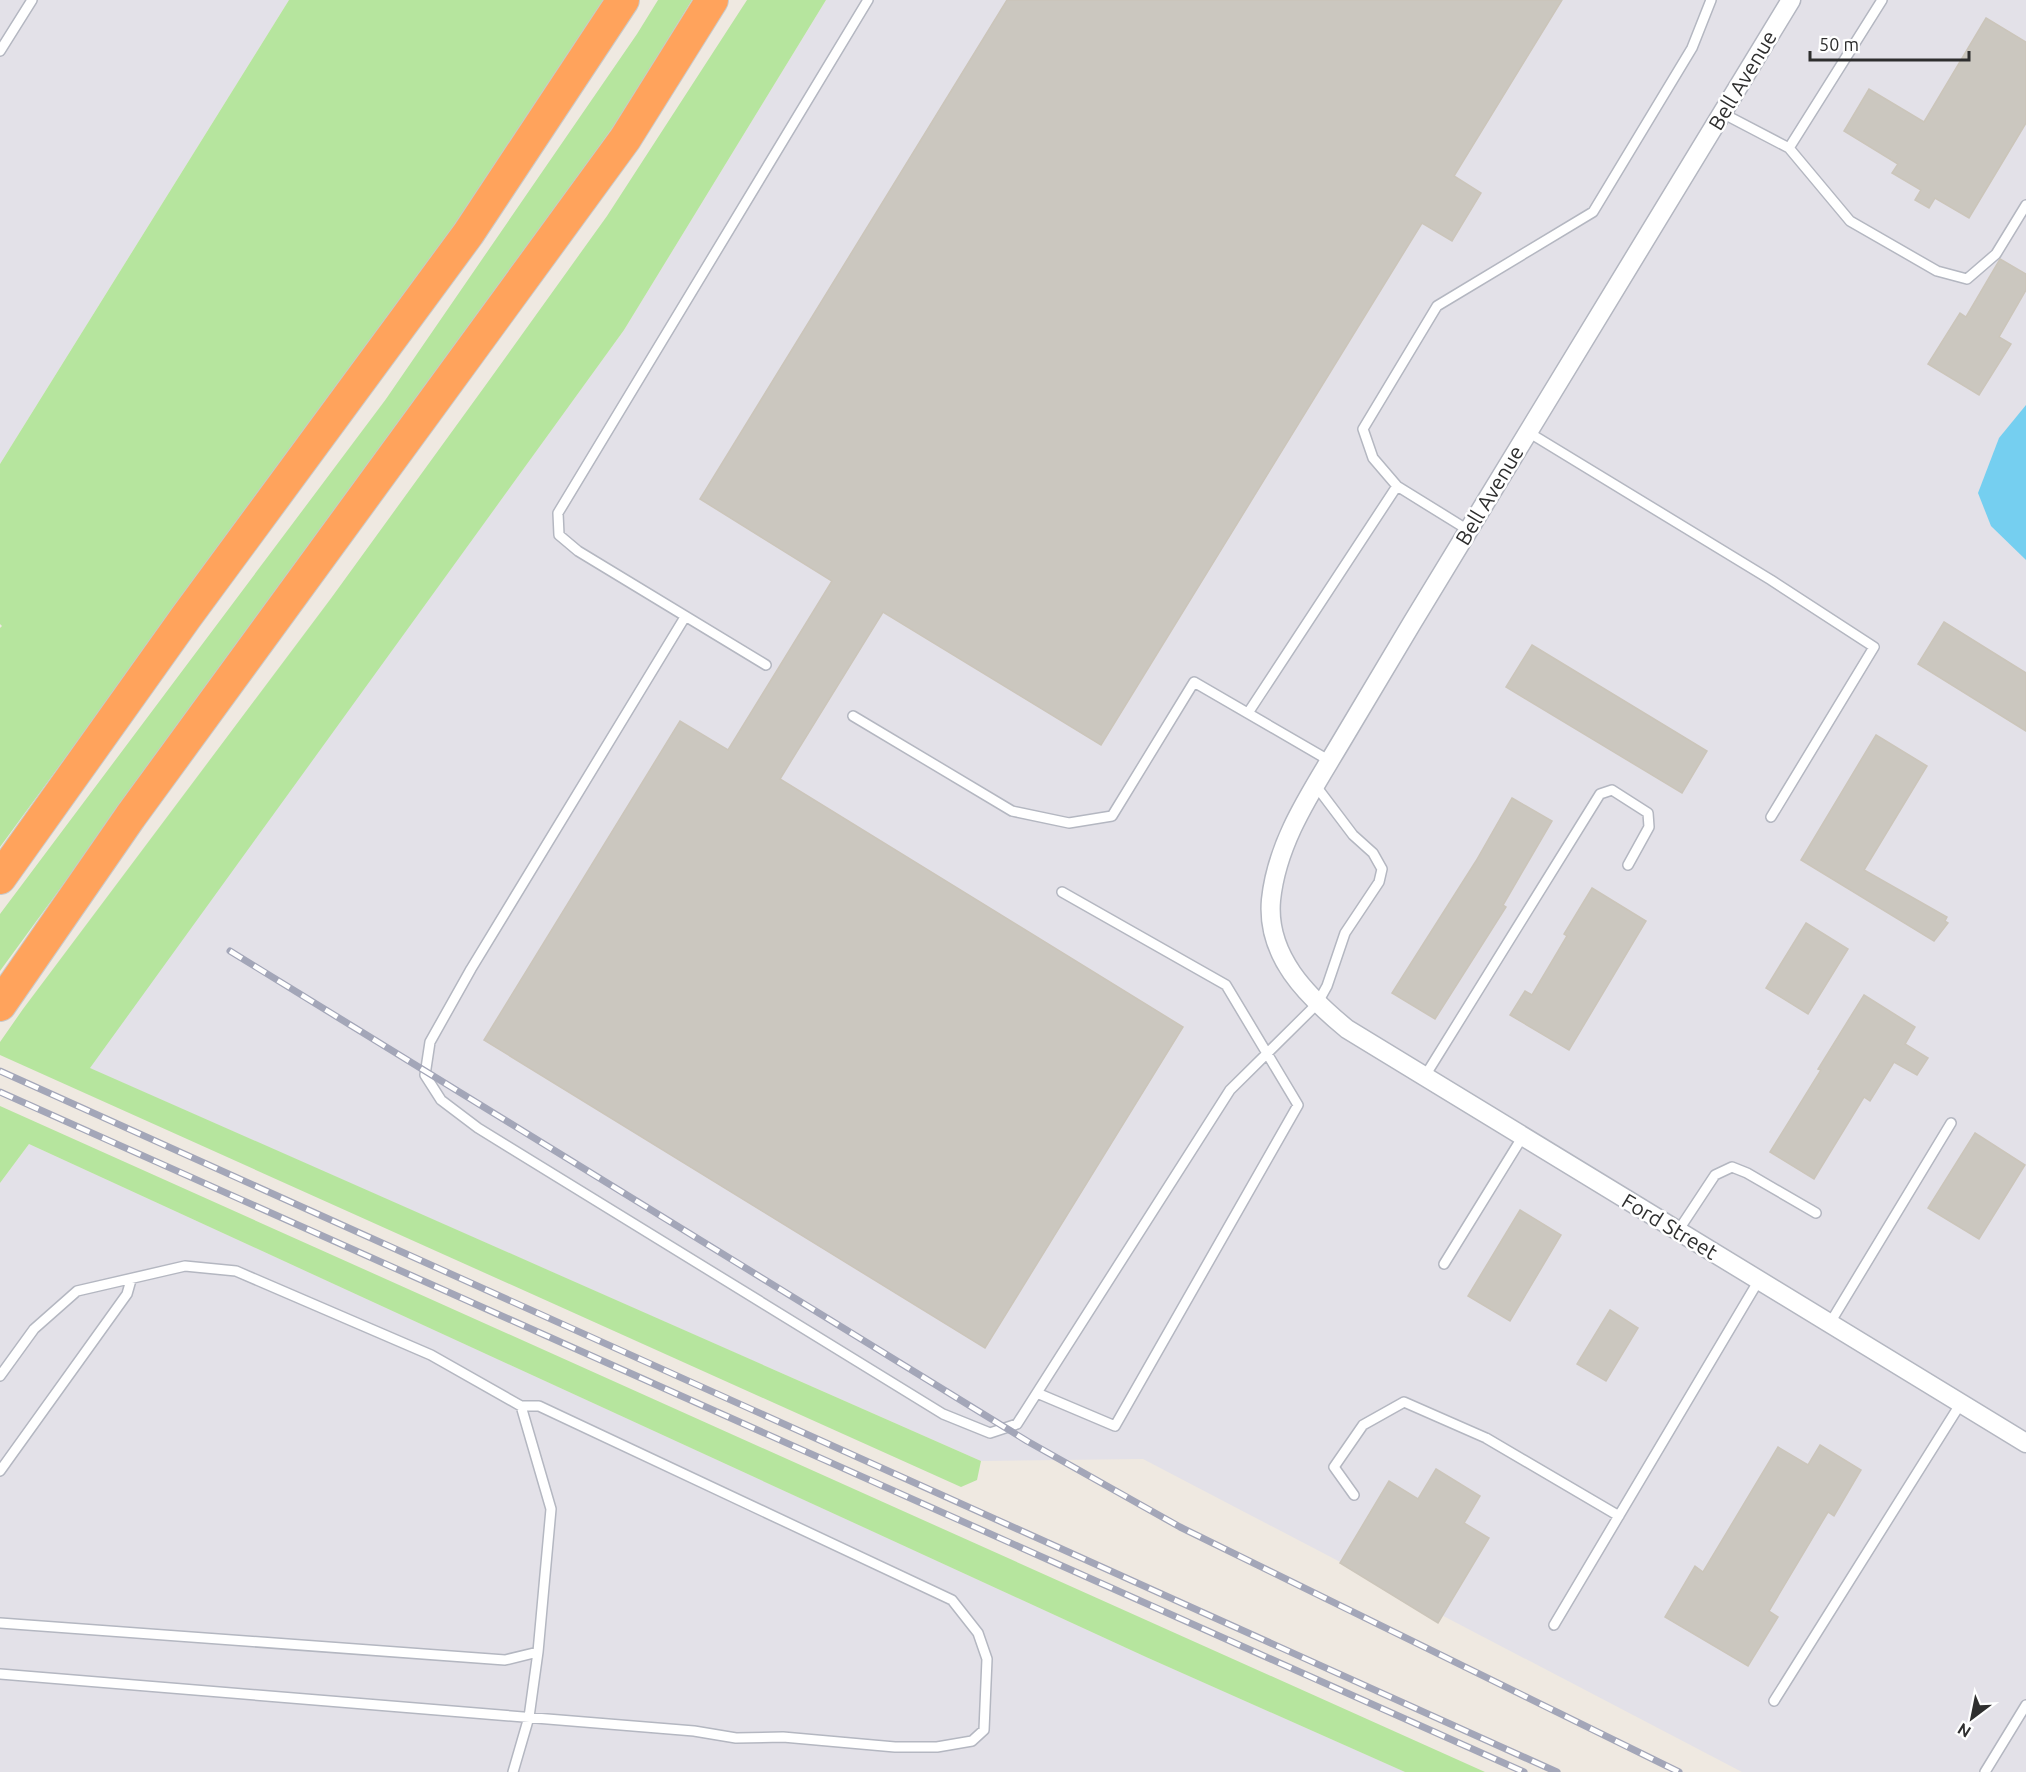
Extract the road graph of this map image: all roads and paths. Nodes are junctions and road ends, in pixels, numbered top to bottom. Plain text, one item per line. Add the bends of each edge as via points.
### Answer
1 (32, 0) edge
2 (623, 0) edge
3 (712, 0) edge
4 (868, 0) edge
5 (1711, 0) edge
6 (1791, 0) edge
7 (1882, 0) edge
8 (0, 51) edge
9 (1722, 113) junction
10 (1789, 148) junction
11 (2026, 205) edge
12 (1528, 432) junction
13 (1397, 486) junction
14 (1468, 530) junction
15 (685, 617) junction
16 (766, 665) dead end
17 (1248, 713) junction
18 (853, 716) dead end
19 (1329, 761) junction
20 (1316, 786) junction
21 (1771, 817) dead end
22 (1628, 865) dead end
23 (0, 878) edge
24 (1062, 892) dead end
25 (5, 998) edge
26 (1317, 1004) junction
27 (1267, 1053) junction
28 (1425, 1076) junction
29 (1951, 1123) dead end
30 (1522, 1136) junction
31 (1816, 1214) dead end
32 (1678, 1231) junction
33 (1444, 1264) dead end
34 (131, 1280) junction
35 (1759, 1280) junction
36 (1830, 1323) junction
37 (0, 1376) edge
38 (1037, 1392) junction
39 (1961, 1403) junction
40 (521, 1406) junction
41 (2026, 1443) edge
42 (0, 1471) edge
43 (1354, 1495) dead end
44 (1619, 1516) junction
45 (0, 1623) edge
46 (1554, 1625) dead end
47 (538, 1652) junction
48 (0, 1674) edge
49 (1774, 1701) dead end
50 (2026, 1705) edge
51 (529, 1718) junction
52 (513, 1772) edge
53 (1985, 1772) edge

1 - 8 lane
2 - 23 highway via 468,234
3 - 25 highway via 625,139 137,808
4 - 15 lane via 558,513 559,535 578,551
5 - 13 lane via 1692,48 1593,212 1437,306 1363,429 1373,458
6 - 9 street, Bell Avenue
7 - 10 lane
9 - 10 lane
9 - 12 street, Bell Avenue
10 - 11 lane via 1850,221 1937,271 1967,279 1996,254
12 - 14 street, Bell Avenue
12 - 21 lane via 1772,580 1874,647
13 - 14 lane
13 - 17 lane
14 - 19 street, Bell Avenue
15 - 16 lane
15 - 38 lane via 471,969 430,1042 426,1075 441,1100 478,1128 943,1414 990,1433 1017,1424
17 - 18 lane via 1194,682 1112,816 1069,823 1012,812
17 - 19 lane
19 - 20 street, Bell Avenue
20 - 26 street, Bell Avenue via 1288,835 1276,869 1271,904 1282,957 1295,980
20 - 26 lane via 1383,869 1345,933
22 - 28 lane via 1649,827 1648,813 1612,790 1600,794
24 - 27 lane via 1226,985
26 - 27 lane
26 - 28 street, Ford Street via 1347,1029
27 - 38 lane via 1230,1090
27 - 38 lane via 1298,1105 1115,1426
28 - 30 street, Ford Street
29 - 36 lane
30 - 32 street, Ford Street
30 - 33 lane
31 - 32 lane via 1731,1167 1715,1175
32 - 35 street, Ford Street
34 - 37 lane via 77,1292 34,1329
34 - 40 lane via 185,1266 236,1271 431,1355
34 - 42 lane via 127,1294
35 - 36 street, Ford Street
35 - 44 lane
36 - 39 street, Ford Street
39 - 41 street, Ford Street
39 - 49 lane
40 - 47 lane via 551,1509
40 - 51 lane via 539,1406 952,1600 978,1633 987,1659 984,1730 972,1741 937,1747 783,1737 736,1738
43 - 44 lane via 1334,1467 1363,1425 1404,1402 1486,1438
44 - 46 lane
45 - 47 lane via 505,1660
47 - 51 lane
48 - 51 lane
50 - 53 lane
51 - 52 lane

